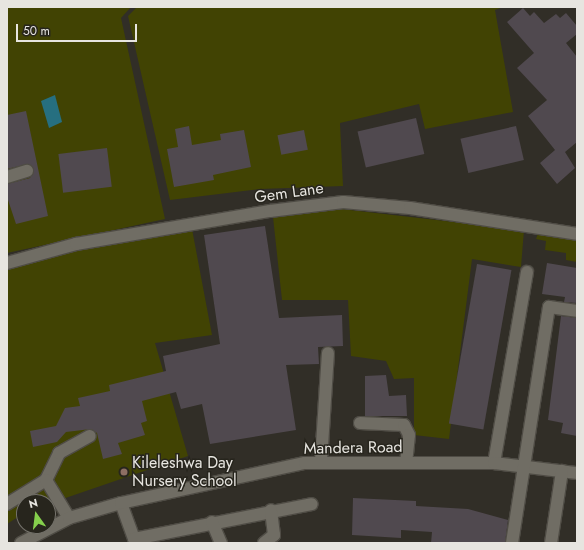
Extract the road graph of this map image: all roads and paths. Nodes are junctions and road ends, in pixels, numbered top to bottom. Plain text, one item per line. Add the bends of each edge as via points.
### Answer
1 (26, 171) dead end
2 (7, 177) edge
3 (577, 234) edge
4 (7, 263) edge
5 (527, 272) dead end
6 (577, 311) edge
7 (328, 353) dead end
8 (360, 423) dead end
9 (90, 436) dead end
10 (321, 462) junction
11 (406, 462) junction
12 (494, 462) junction
13 (524, 466) junction
14 (562, 471) junction
15 (577, 473) edge
16 (46, 480) junction
17 (121, 503) junction
18 (7, 504) edge
19 (312, 504) dead end
20 (271, 510) junction
21 (69, 518) junction
22 (212, 522) junction
23 (129, 541) edge
24 (21, 543) edge
25 (221, 543) edge
26 (264, 543) edge
27 (512, 543) edge
28 (551, 543) edge

1 - 2 street
3 - 4 street, Gem Lane via 410,208 343,202 270,211 76,244
5 - 12 street
6 - 13 street via 549,307
7 - 10 street
8 - 11 street via 404,425 409,435
9 - 16 street via 59,453
10 - 11 street, Mandera Road
10 - 17 street, Mandera Road via 177,488
11 - 12 street, Mandera Road
12 - 13 street, Mandera Road
13 - 14 street, Mandera Road
13 - 27 street
14 - 15 street, Mandera Road
14 - 28 street
16 - 18 street
16 - 21 street
17 - 21 street, Mandera Road
17 - 23 street
19 - 20 street
20 - 22 street
20 - 26 street via 274,535
21 - 24 street, Mandera Road
22 - 23 street
22 - 25 street

